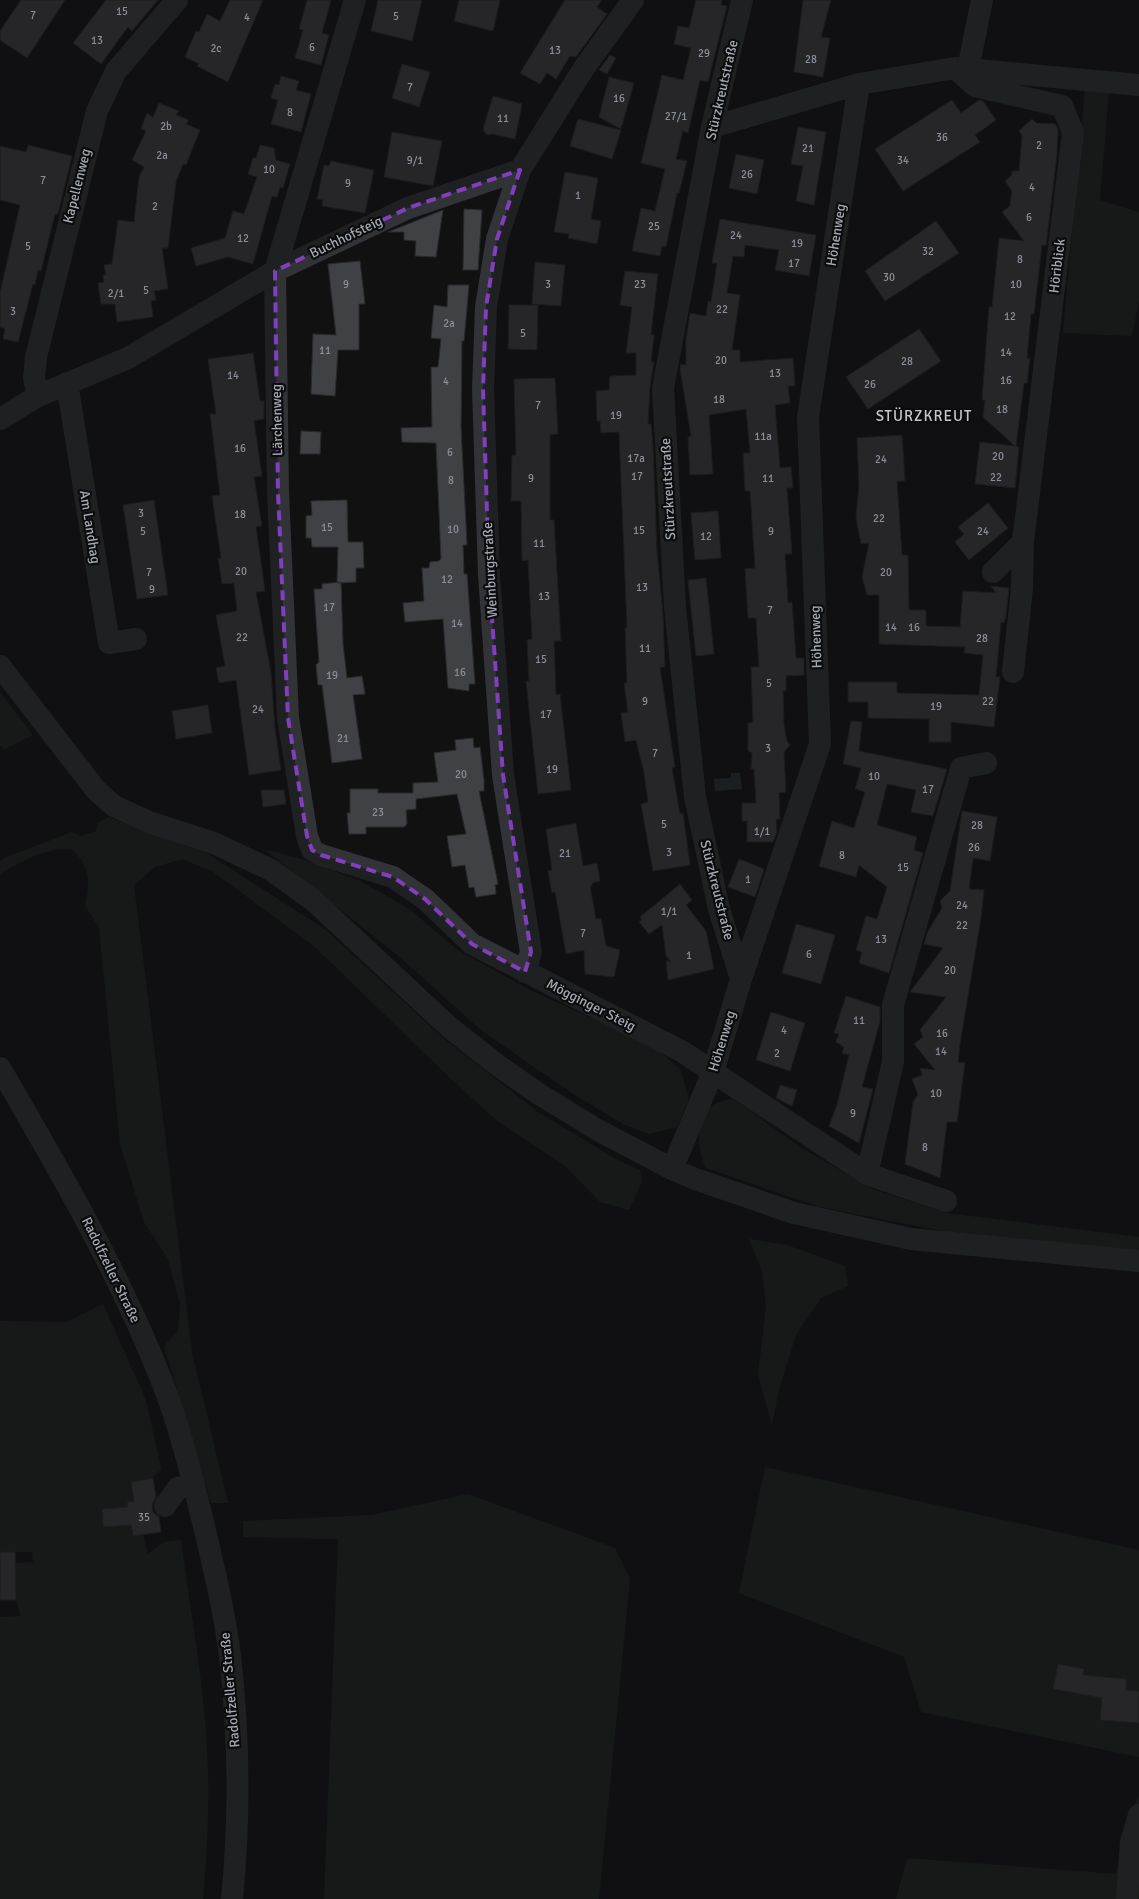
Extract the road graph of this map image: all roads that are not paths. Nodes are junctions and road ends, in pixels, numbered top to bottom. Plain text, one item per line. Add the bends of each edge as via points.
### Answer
1 (177, 0) edge
2 (355, 0) edge
3 (633, 0) edge
4 (742, 0) edge
5 (982, 0) edge
6 (962, 69) junction
7 (859, 84) junction
8 (1139, 85) edge
9 (712, 127) junction
10 (520, 170) junction
11 (275, 271) junction
12 (67, 384) junction
13 (38, 396) junction
14 (0, 419) edge
15 (1023, 542) junction
16 (993, 572) dead end
17 (136, 639) dead end
18 (0, 666) edge
19 (1013, 672) dead end
20 (986, 763) dead end
21 (312, 850) joint
22 (525, 972) junction
23 (741, 979) junction
24 (0, 1068) edge
25 (713, 1072) junction
26 (672, 1169) junction
27 (867, 1174) junction
28 (946, 1201) dead end
29 (1139, 1261) edge
30 (194, 1484) junction
31 (165, 1506) dead end
32 (1139, 1815) edge
33 (232, 1899) edge
34 (1127, 1899) edge

1 - 13 street, Kapellenweg via 116,71 97,111 36,357 34,378
2 - 11 street, Lärchenweg
3 - 10 street via 584,68
4 - 9 street, Stürzkreutstraße
5 - 6 street
6 - 7 street
6 - 8 street
6 - 15 street, Höriblick via 975,86 1062,106 1073,132
7 - 9 street
7 - 23 street, Höhenweg via 808,417 820,744
9 - 23 street, Stürzkreutstraße via 663,388 675,607 695,797 719,909
10 - 11 street, Buchhofsteig via 408,208
10 - 22 street, Weinburgstraße via 497,239 486,307 483,390 489,575 503,775 530,952
11 - 12 street, Buchhofsteig via 128,358
11 - 21 street, Lärchenweg via 278,492 288,718
12 - 13 street, Buchhofsteig
12 - 17 street, Am Landhag via 109,643
13 - 14 street, Buchhofsteig
15 - 16 street
15 - 19 street, Höriblick via 1022,588
18 - 26 street via 96,790 114,806 150,822 214,843 271,870 314,901 449,1027 496,1064 596,1129
20 - 27 street via 961,768 893,1005 893,1062
21 - 22 street, Mögginger Steig via 393,877 425,899 472,944
22 - 25 street, Mögginger Steig via 683,1052
23 - 25 street, Höhenweg
24 - 30 street, Radolfzeller Straße via 74,1198 132,1311 177,1423
25 - 26 street, Höhenweg
25 - 27 street, Mögginger Steig
26 - 29 street via 695,1180 794,1213 911,1239
27 - 28 street, Mögginger Steig
30 - 31 street via 178,1488
30 - 33 street, Radolfzeller Straße via 220,1595 230,1657 237,1772 236,1861
32 - 34 street via 1131,1842

